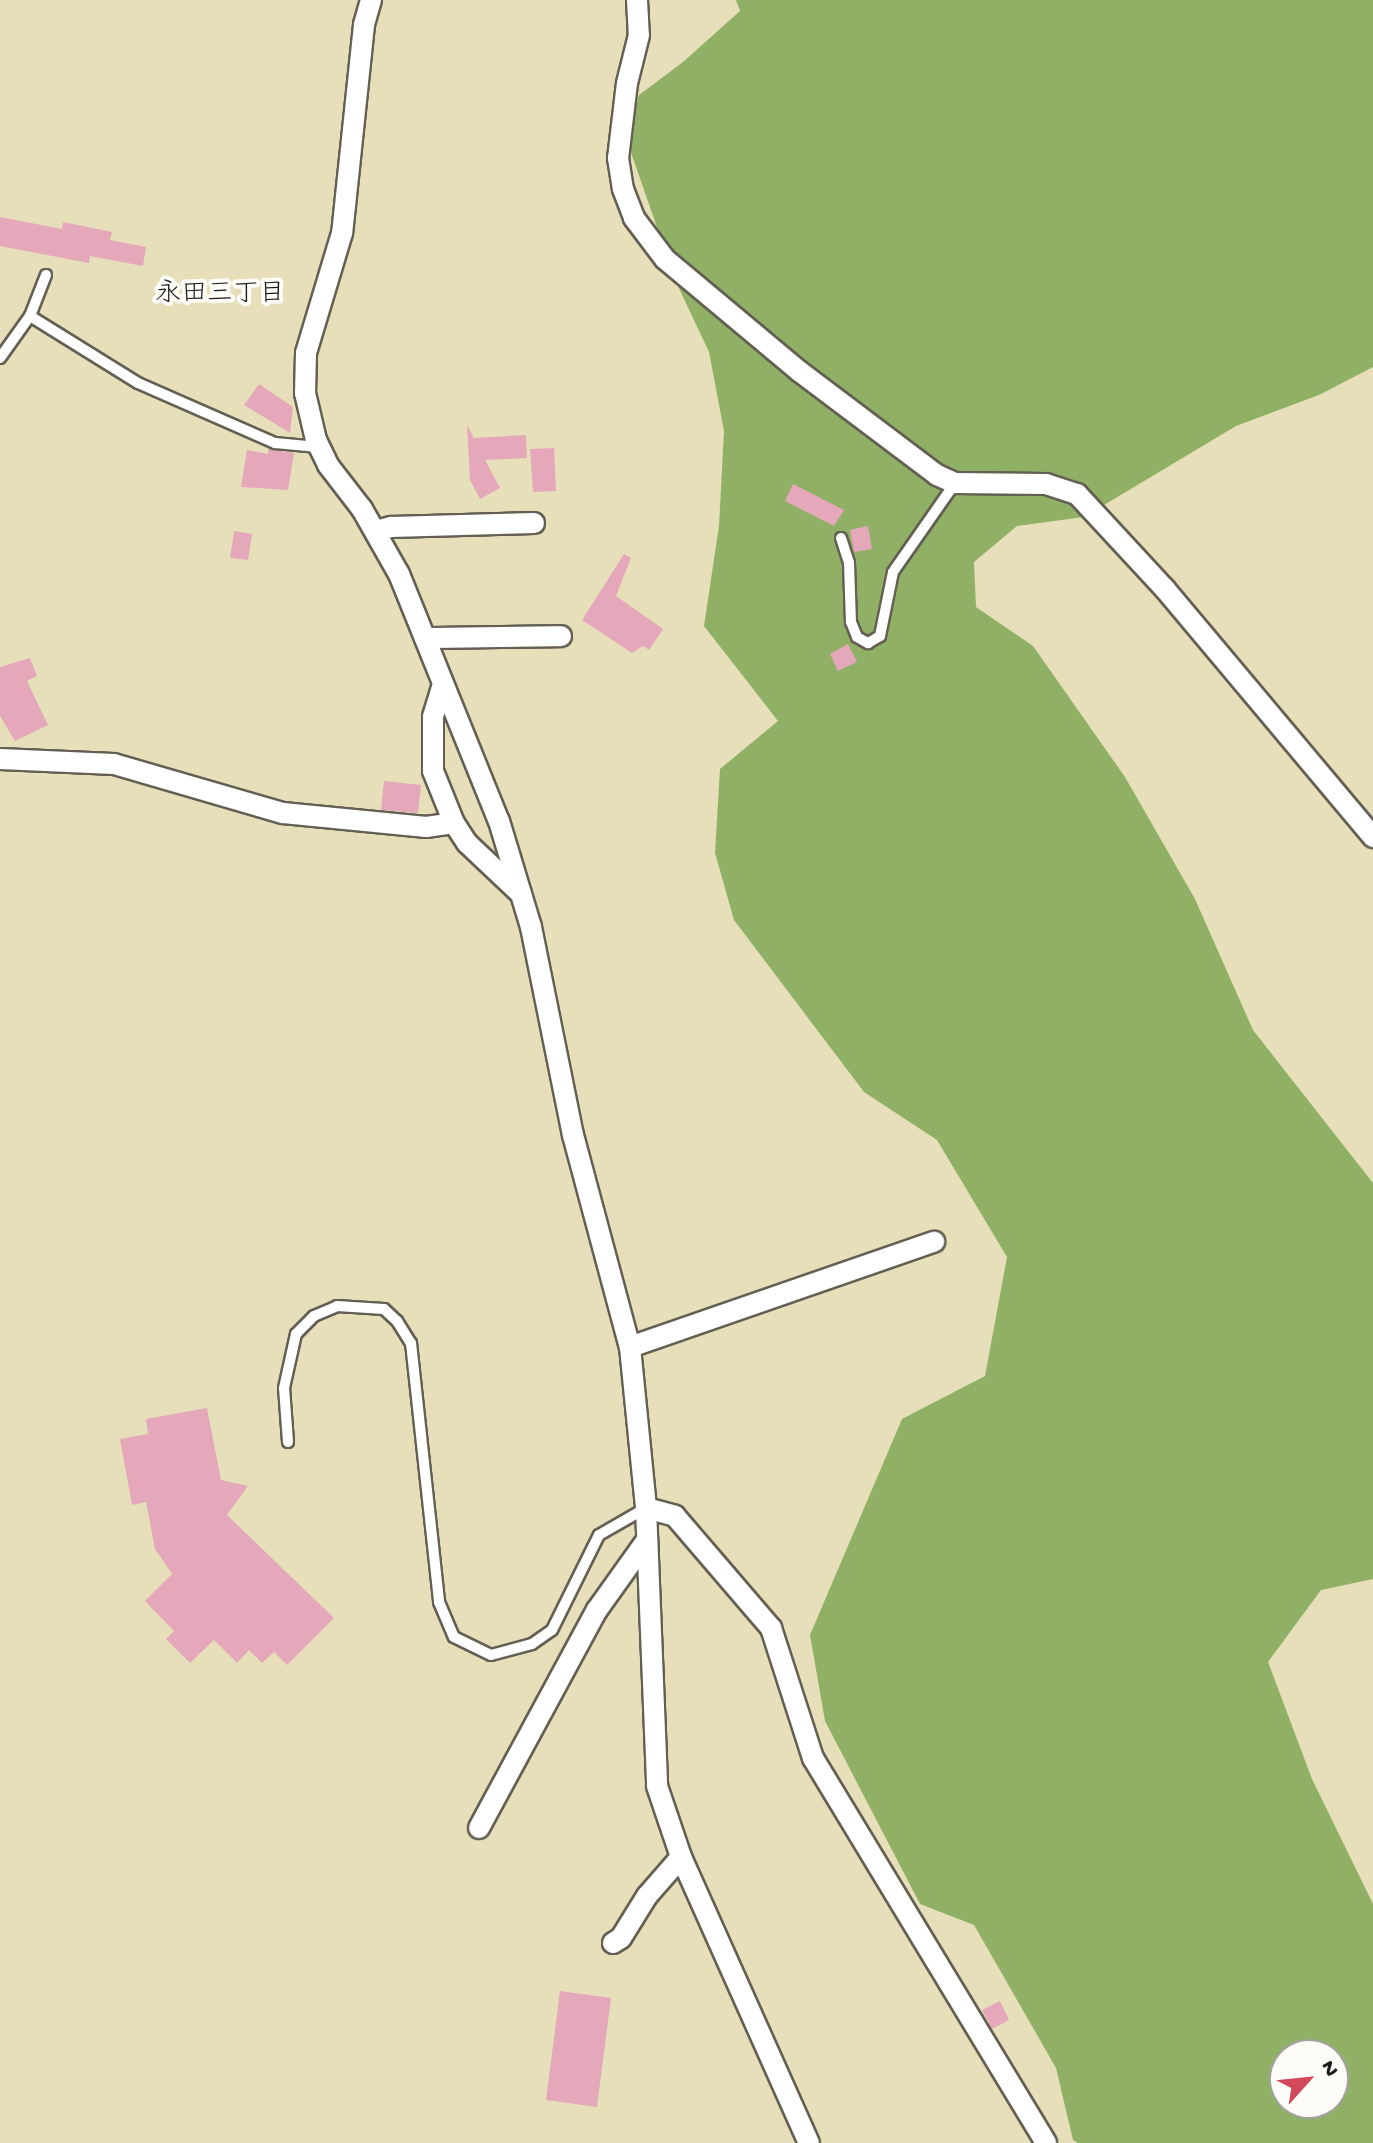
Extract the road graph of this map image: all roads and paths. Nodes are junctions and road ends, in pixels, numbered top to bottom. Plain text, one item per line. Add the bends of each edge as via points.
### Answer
1 (371, 0) edge
2 (637, 0) edge
3 (46, 275) dead end
4 (30, 316) junction
5 (0, 358) edge
6 (320, 448) junction
7 (955, 483) junction
8 (534, 523) dead end
9 (376, 531) junction
10 (841, 538) dead end
11 (561, 636) dead end
12 (425, 638) junction
13 (443, 684) junction
14 (0, 759) edge
15 (454, 823) junction
16 (1373, 837) edge
17 (521, 894) junction
18 (934, 1242) dead end
19 (630, 1347) junction
20 (288, 1442) dead end
21 (646, 1508) junction
22 (647, 1540) junction
23 (479, 1828) dead end
24 (681, 1857) junction
25 (613, 1943) dead end
26 (809, 2143) edge
27 (1046, 2143) edge

1 - 6 street via 342,233 306,353 305,393
2 - 7 street via 639,35 618,158 623,189 646,236 695,287 799,371 895,446
3 - 4 lane
4 - 5 lane
4 - 6 lane via 138,383 275,443
6 - 9 street
7 - 10 lane via 893,572 880,636 868,643 857,637 851,622 849,563
7 - 16 street via 1046,484 1077,494 1165,589
8 - 9 street
9 - 12 street
11 - 12 street
12 - 13 street
13 - 15 street via 433,717 433,771
13 - 17 street via 499,821
14 - 15 street via 114,764 283,813 426,827
15 - 17 street via 487,866
17 - 19 street via 573,1135
18 - 19 street
19 - 21 street
20 - 21 lane via 284,1388 296,1334 314,1316 337,1306 384,1309 411,1343 439,1602 454,1637 491,1655 532,1644 552,1630 599,1535
21 - 22 street
21 - 27 street via 675,1516 771,1628 813,1758
22 - 23 street via 597,1610
22 - 24 street via 657,1786
24 - 25 street
24 - 26 street

